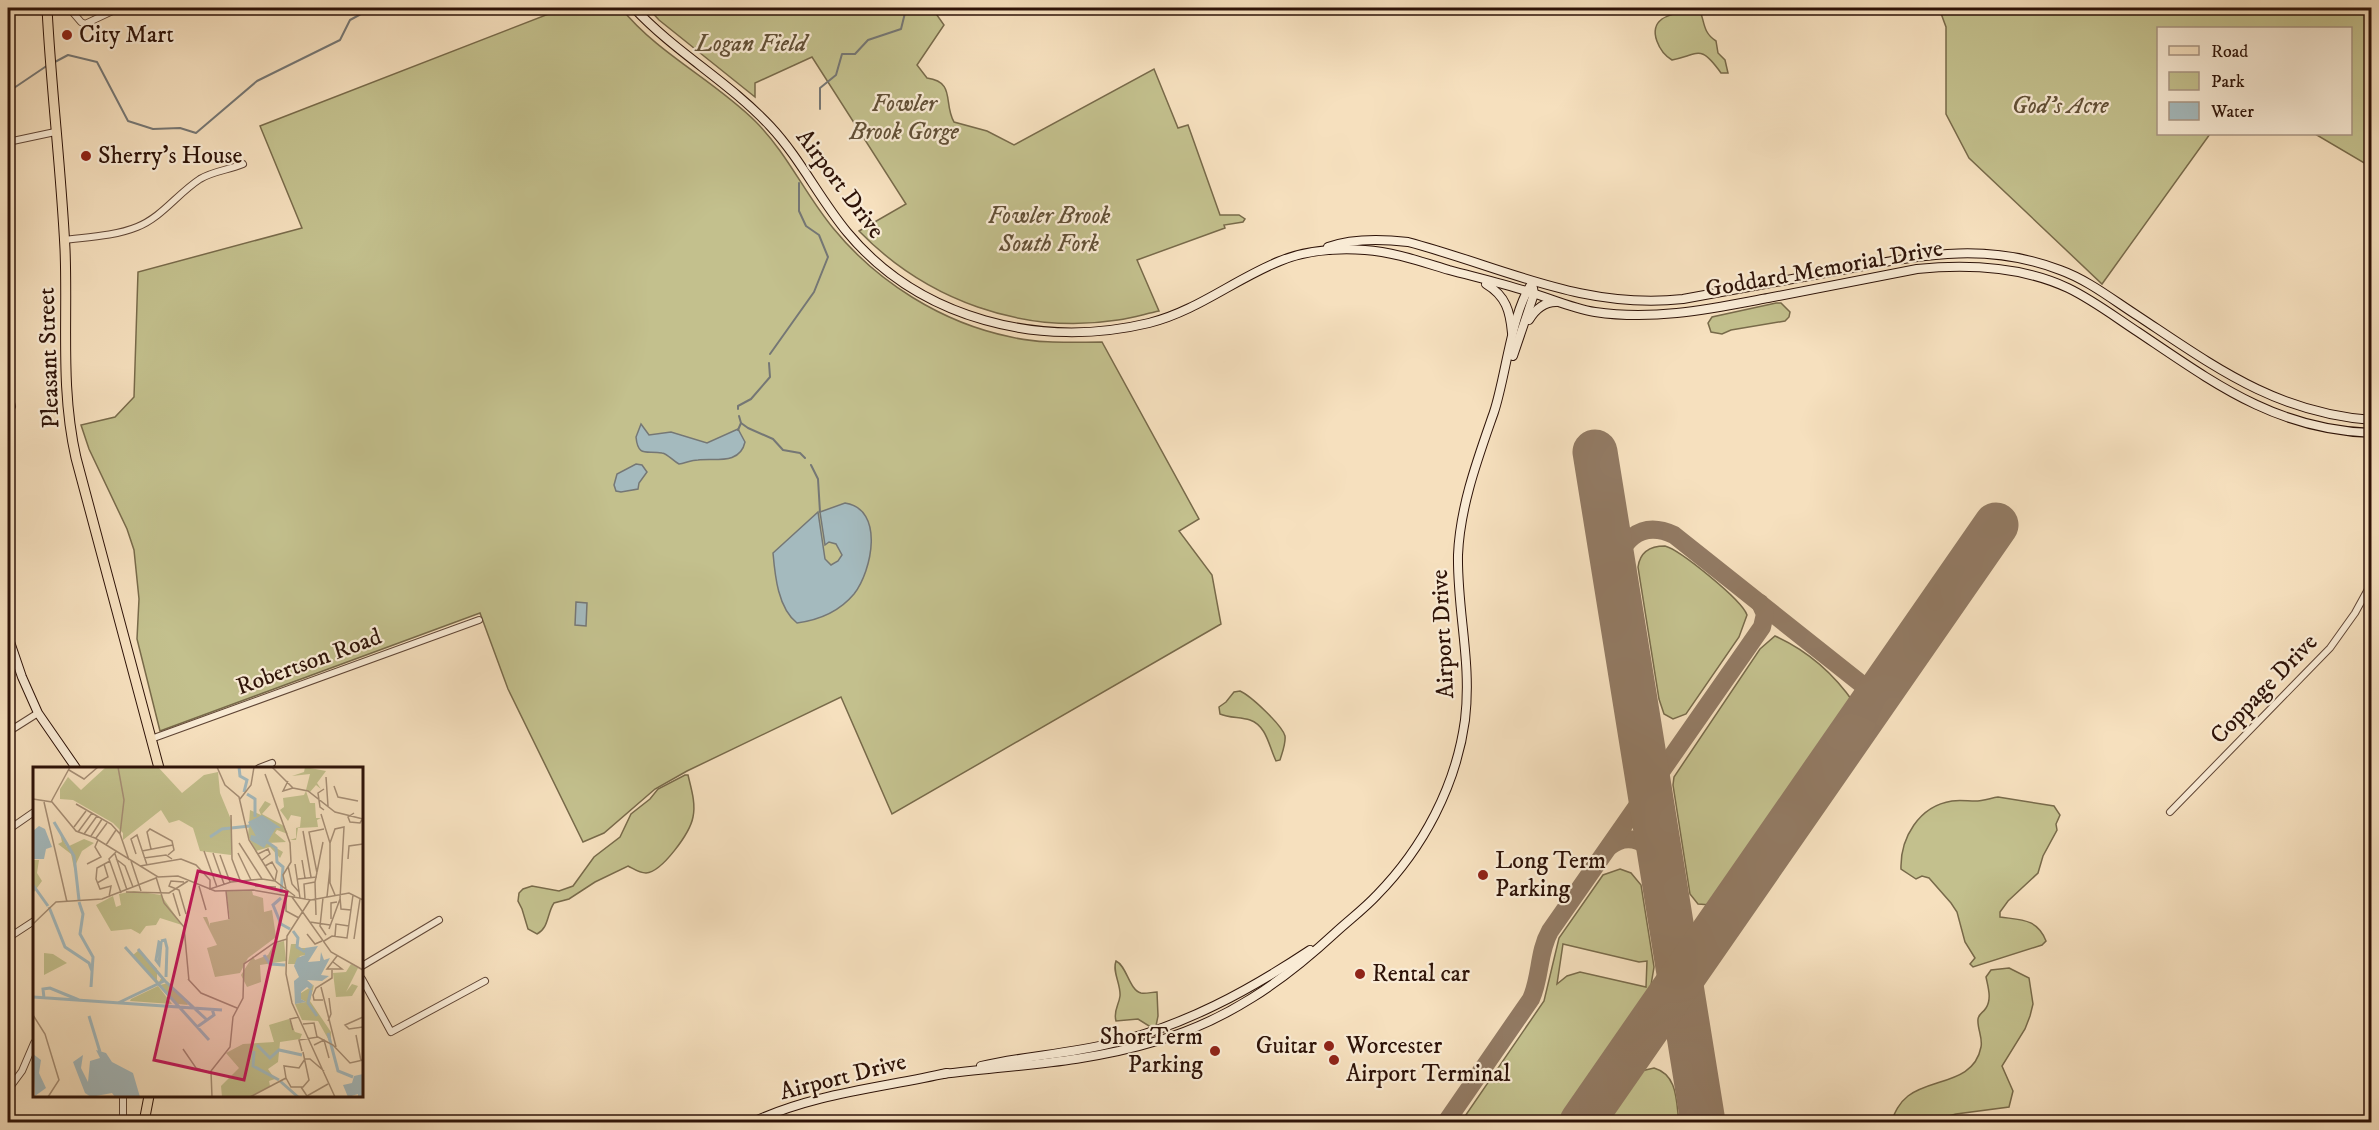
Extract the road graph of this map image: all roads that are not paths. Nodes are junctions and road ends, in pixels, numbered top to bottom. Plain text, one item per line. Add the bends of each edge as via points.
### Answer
1 (47, 8) edge
2 (69, 8) edge
3 (119, 8) edge
4 (634, 8) edge
5 (55, 132) junction
6 (8, 141) edge
7 (243, 164) dead end
8 (64, 240) junction
9 (1316, 251) junction
10 (1461, 273) junction
11 (1533, 282) junction
12 (1530, 292) junction
13 (1558, 302) junction
14 (1520, 333) junction
15 (1509, 351) junction
16 (1505, 374) junction
17 (8, 392) edge
18 (12, 406) dead end
19 (2372, 420) edge
20 (2372, 433) edge
21 (2372, 582) edge
22 (479, 620) dead end
23 (8, 636) edge
24 (38, 713) junction
25 (8, 732) edge
26 (152, 739) junction
27 (272, 763) dead end
28 (75, 767) edge
29 (159, 767) edge
30 (262, 767) edge
31 (2170, 812) dead end
32 (33, 813) edge
33 (8, 830) edge
34 (439, 920) dead end
35 (33, 922) edge
36 (8, 938) edge
37 (363, 965) edge
38 (363, 981) edge
39 (485, 981) dead end
40 (33, 1045) edge
41 (8, 1090) edge
42 (123, 1097) edge
43 (150, 1097) edge
44 (123, 1122) edge
45 (144, 1122) edge
46 (753, 1122) edge

1 - 5 main road, Pleasant Street
2 - 3 street via 85,24
4 - 9 main road, Airport Drive via 761,116 788,146 849,234 870,255 929,298 988,323 1032,331 1081,333 1149,323 1182,312 1281,260
5 - 6 street
5 - 8 main road, Pleasant Street
7 - 8 street via 200,179 155,218 135,228
8 - 26 main road, Pleasant Street via 65,383 71,437
9 - 10 main road, Airport Drive via 1383,252
9 - 11 main road, Airport Drive via 1354,241 1408,242
10 - 12 main road, Airport Drive
10 - 15 main road, Airport Drive via 1483,282 1503,297 1511,316
11 - 12 main road, Airport Drive
11 - 19 main road, Goddard Memorial Drive via 1605,299 1658,302 1931,254 2002,255 2046,265 2078,278 2255,390 2317,412
12 - 13 main road, Goddard Memorial Drive
12 - 14 main road, Airport Drive
12 - 15 main road, Airport Drive
13 - 14 main road via 1539,308
13 - 20 main road, Goddard Memorial Drive via 1601,313 1676,315 1917,269 1967,266 2013,271 2076,292 2211,382 2258,408 2303,423
14 - 16 main road, Airport Drive
15 - 16 main road, Airport Drive
16 - 46 main road, Airport Drive via 1471,483 1460,535 1458,565 1467,692 1456,759 1440,802 1413,853 1378,894 1308,952 1181,1022 1110,1044 823,1097
17 - 18 street
21 - 31 street, Coppage Drive via 2326,653
22 - 26 street, Robertson Road
23 - 24 main road
24 - 25 street
24 - 28 main road
26 - 29 main road, Pleasant Street
27 - 30 street
32 - 33 street
34 - 37 street
35 - 36 street
38 - 39 street via 391,1032
40 - 41 street
42 - 44 street
43 - 45 main road

